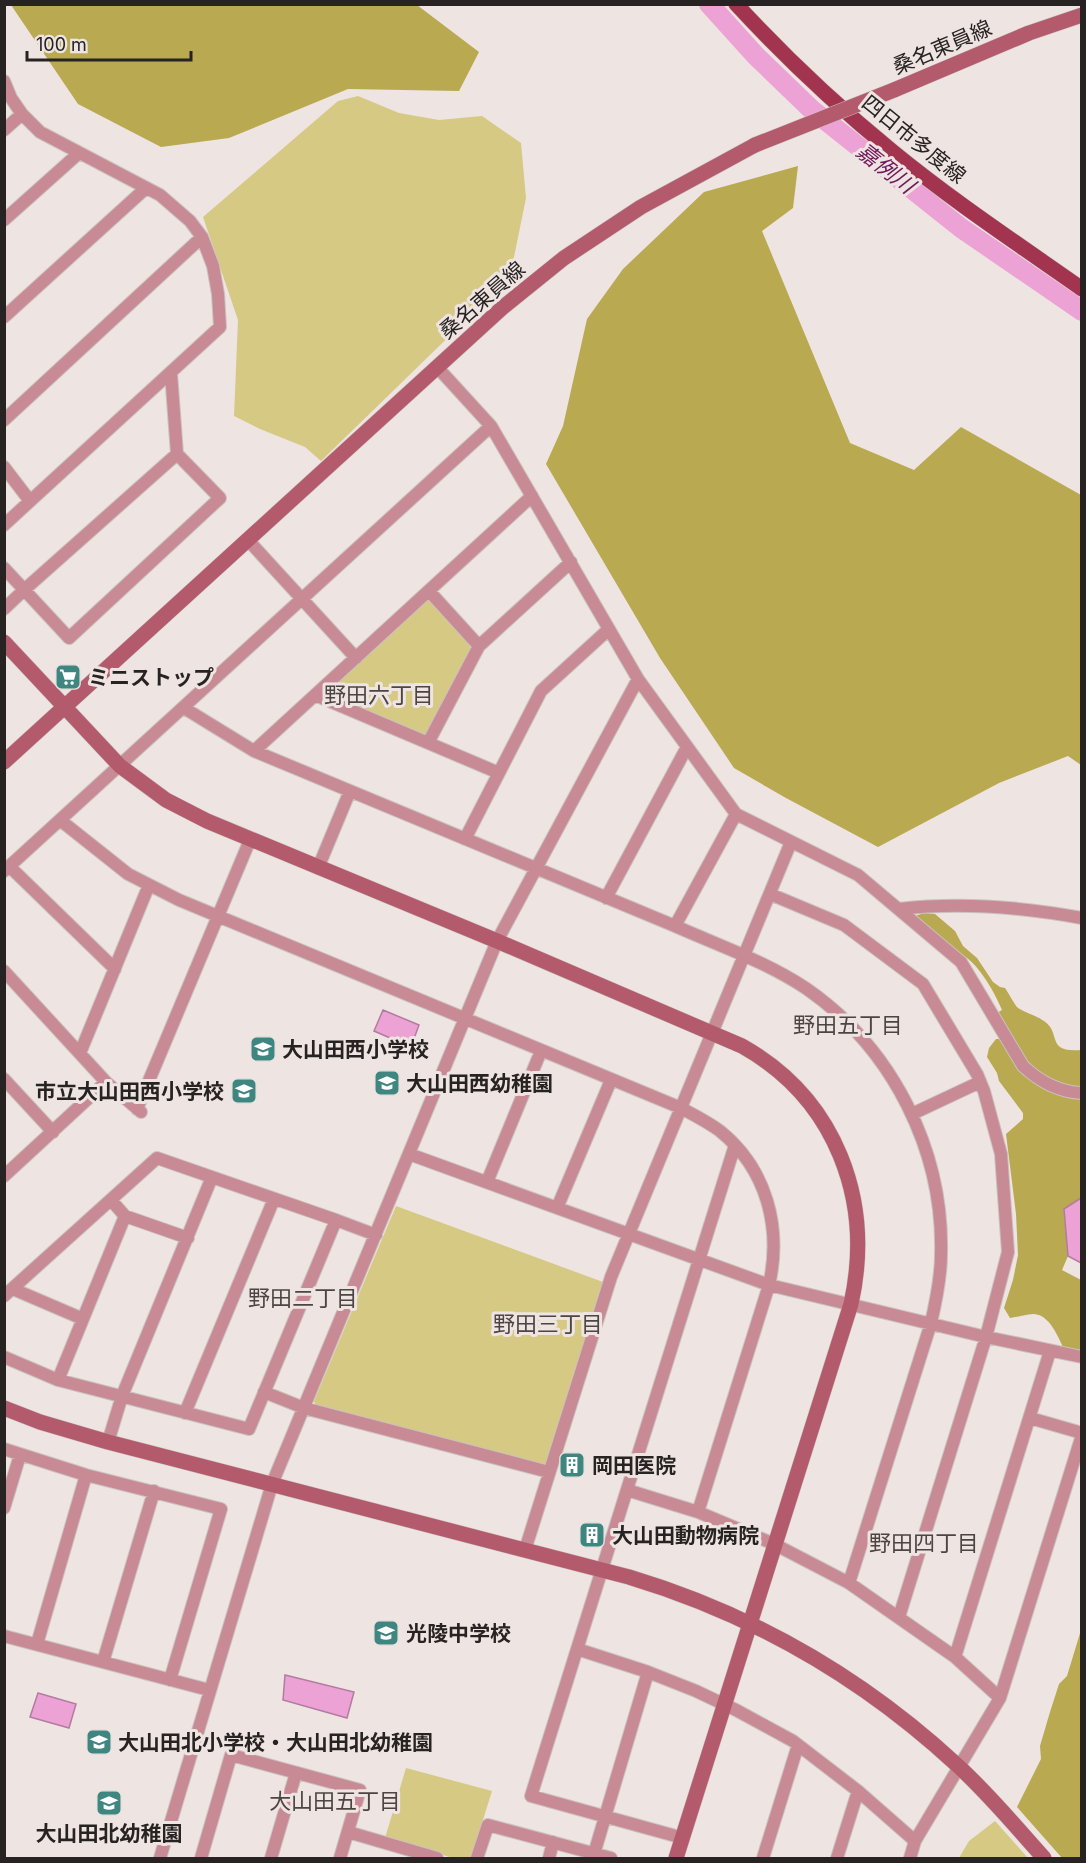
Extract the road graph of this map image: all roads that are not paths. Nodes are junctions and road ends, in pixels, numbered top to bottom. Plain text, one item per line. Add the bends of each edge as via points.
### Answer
1 (736, 4) edge
2 (1082, 15) edge
3 (4, 81) edge
4 (22, 114) junction
5 (4, 130) edge
6 (79, 153) junction
7 (146, 188) junction
8 (4, 220) edge
9 (202, 237) junction
10 (1082, 288) edge
11 (4, 317) edge
12 (438, 368) junction
13 (171, 373) junction
14 (4, 420) edge
15 (491, 426) junction
16 (177, 454) junction
17 (4, 467) edge
18 (532, 496) junction
19 (30, 501) junction
20 (4, 525) edge
21 (248, 540) junction
22 (571, 562) junction
23 (4, 568) edge
24 (24, 590) junction
25 (429, 591) junction
26 (302, 599) junction
27 (4, 609) edge
28 (609, 629) junction
29 (4, 642) edge
30 (479, 646) junction
31 (356, 658) junction
32 (638, 679) junction
33 (315, 695) junction
34 (65, 706) junction
35 (184, 708) junction
36 (428, 743) junction
37 (687, 747) junction
38 (254, 751) junction
39 (4, 762) edge
40 (120, 766) junction
41 (499, 772) junction
42 (350, 791) junction
43 (736, 814) junction
44 (60, 820) junction
45 (465, 839) junction
46 (250, 840) junction
47 (791, 842) junction
48 (318, 868) junction
49 (7, 869) edge
50 (536, 869) junction
51 (149, 885) junction
52 (770, 894) junction
53 (606, 898) junction
54 (898, 909) junction
55 (218, 917) junction
56 (1082, 918) edge
57 (675, 926) junction
58 (497, 941) junction
59 (744, 956) junction
60 (115, 969) junction
61 (4, 971) edge
62 (465, 1019) junction
63 (711, 1032) junction
64 (542, 1051) junction
65 (80, 1053) junction
66 (4, 1079) edge
67 (611, 1080) junction
68 (106, 1082) junction
69 (980, 1082) junction
70 (1082, 1093) edge
71 (681, 1108) junction
72 (912, 1114) junction
73 (52, 1132) junction
74 (735, 1145) junction
75 (409, 1155) junction
76 (4, 1176) edge
77 (213, 1177) junction
78 (487, 1182) junction
79 (274, 1199) junction
80 (111, 1200) junction
81 (557, 1208) junction
82 (126, 1216) junction
83 (336, 1220) junction
84 (628, 1234) junction
85 (376, 1235) junction
86 (188, 1239) junction
87 (699, 1259) junction
88 (769, 1284) junction
89 (9, 1293) edge
90 (851, 1304) junction
91 (83, 1319) junction
92 (931, 1323) junction
93 (986, 1337) junction
94 (1050, 1351) junction
95 (4, 1357) edge
96 (1082, 1357) edge
97 (58, 1380) junction
98 (264, 1392) junction
99 (122, 1396) junction
100 (4, 1408) edge
101 (304, 1408) junction
102 (185, 1413) junction
103 (1030, 1418) junction
104 (1082, 1434) edge
105 (108, 1442) junction
106 (4, 1449) edge
107 (20, 1455) junction
108 (549, 1472) junction
109 (87, 1475) junction
110 (272, 1484) junction
111 (627, 1490) junction
112 (154, 1491) junction
113 (4, 1508) edge
114 (698, 1512) junction
115 (774, 1544) junction
116 (525, 1550) junction
117 (602, 1570) junction
118 (849, 1583) junction
119 (899, 1617) junction
120 (750, 1623) junction
121 (4, 1636) edge
122 (36, 1644) junction
123 (577, 1649) junction
124 (955, 1657) junction
125 (103, 1662) junction
126 (648, 1672) junction
127 (171, 1680) junction
128 (209, 1690) junction
129 (1000, 1698) junction
130 (725, 1705) junction
131 (798, 1745) junction
132 (959, 1766) junction
133 (296, 1773) junction
134 (858, 1791) junction
135 (604, 1816) junction
136 (348, 1832) junction
137 (683, 1838) junction
138 (915, 1840) junction
139 (553, 1842) junction
140 (594, 1854) junction
141 (411, 1855) edge
142 (160, 1858) edge
143 (201, 1858) edge
144 (270, 1858) edge
145 (340, 1858) edge
146 (437, 1858) edge
147 (477, 1858) edge
148 (549, 1858) edge
149 (611, 1858) edge
150 (676, 1858) edge
151 (763, 1858) edge
152 (837, 1858) edge
153 (909, 1858) edge
154 (1044, 1858) edge

1 - 10 main road, 四日市多度線 via 812,82 894,152
2 - 12 street, 桑名東員線, bridge via 1029,33 755,146 641,207 564,258 502,308
3 - 4 street
4 - 5 street
4 - 6 street via 40,132
6 - 7 street
6 - 8 street
7 - 9 street via 175,207
7 - 11 street
9 - 13 street via 216,280 220,327
9 - 14 street
12 - 15 street
12 - 21 street, 桑名東員線
13 - 16 street
13 - 19 street
15 - 18 street
15 - 26 street
16 - 24 street
16 - 24 street via 220,498 69,638
17 - 19 street
18 - 22 street
18 - 25 street
19 - 20 street
21 - 26 street
21 - 34 street, 桑名東員線
22 - 28 street
22 - 30 street
23 - 24 street
24 - 27 street
25 - 30 street
25 - 31 street
26 - 31 street
26 - 35 street
28 - 32 street
28 - 41 street via 541,691
29 - 34 street
30 - 36 street
31 - 33 street
32 - 37 street
32 - 50 street
33 - 36 street
33 - 38 street
34 - 39 street, 桑名東員線
34 - 40 street
35 - 38 street
35 - 40 street
36 - 41 street
37 - 43 street
37 - 53 street
38 - 42 street
40 - 44 street
40 - 46 street via 166,800
41 - 45 street
42 - 45 street
42 - 48 street
43 - 47 street
43 - 57 street
44 - 49 street
44 - 51 street via 128,874
45 - 50 street
46 - 48 street
46 - 55 street
47 - 52 street
47 - 54 street via 858,875
48 - 58 street
49 - 60 street
50 - 53 street
50 - 58 street
51 - 55 street
51 - 60 street
52 - 59 street
52 - 69 street via 844,925 923,984
53 - 57 street
54 - 56 street via 1032,909
54 - 70 street via 961,962 1023,1066 1057,1089
55 - 62 street
55 - 68 street via 139,1110
57 - 59 street
58 - 62 street
58 - 63 street
59 - 63 street
59 - 72 street via 798,984 849,1024 895,1082
60 - 65 street
61 - 65 street
62 - 64 street
62 - 75 street
63 - 71 street
63 - 90 street via 752,1052 775,1069 809,1104 834,1141 850,1181 857,1219 857,1266
64 - 67 street
64 - 78 street
65 - 68 street
66 - 73 street
67 - 71 street
67 - 81 street
68 - 73 street
69 - 72 street
69 - 93 street via 1001,1154 1008,1252
71 - 74 street
71 - 84 street
72 - 92 street via 929,1159 940,1220 940,1278
73 - 76 street
74 - 87 street
74 - 88 street via 755,1172 770,1208 775,1252
75 - 78 street
75 - 85 street
77 - 79 street
77 - 80 street via 157,1158
77 - 86 street
78 - 81 street
79 - 83 street
79 - 102 street
80 - 82 street
80 - 89 street
81 - 84 street
82 - 86 street
82 - 91 street
83 - 85 street
83 - 98 street
84 - 87 street
84 - 108 street
85 - 101 street
86 - 99 street
87 - 88 street
87 - 111 street
88 - 90 street
88 - 114 street
89 - 91 street
90 - 92 street
90 - 115 street
91 - 97 street
92 - 93 street
92 - 118 street
93 - 94 street
93 - 119 street
94 - 96 street
94 - 103 street
95 - 97 street
97 - 99 street
98 - 101 street
98 - 102 street via 249,1429
99 - 102 street
99 - 105 street
100 - 105 street
101 - 108 street
101 - 110 street
103 - 104 street
103 - 124 street
104 - 129 street
105 - 110 street
106 - 107 street
107 - 109 street
107 - 113 street
108 - 116 street
109 - 112 street
109 - 122 street
110 - 116 street
110 - 128 street
111 - 114 street
111 - 117 street
112 - 125 street
112 - 127 street via 221,1509
114 - 115 street
115 - 118 street
115 - 120 street
116 - 117 street
117 - 120 street via 686,1595
117 - 123 street
118 - 119 street
119 - 124 street
120 - 130 street
120 - 132 street via 871,1694
121 - 122 street
122 - 125 street
123 - 126 street
123 - 135 street via 531,1796
124 - 129 street
125 - 127 street
126 - 130 street
126 - 135 street
127 - 128 street
128 - 142 street
129 - 132 street
130 - 131 street
130 - 137 street
131 - 134 street
131 - 151 street
132 - 138 street
132 - 154 street
133 - 136 street via 360,1790
133 - 143 street via 231,1755
133 - 144 street
134 - 138 street
134 - 152 street
135 - 137 street
135 - 140 street
136 - 141 street
136 - 145 street
137 - 150 street
138 - 153 street
139 - 140 street
139 - 147 street via 488,1825
139 - 148 street
140 - 149 street
141 - 146 street

